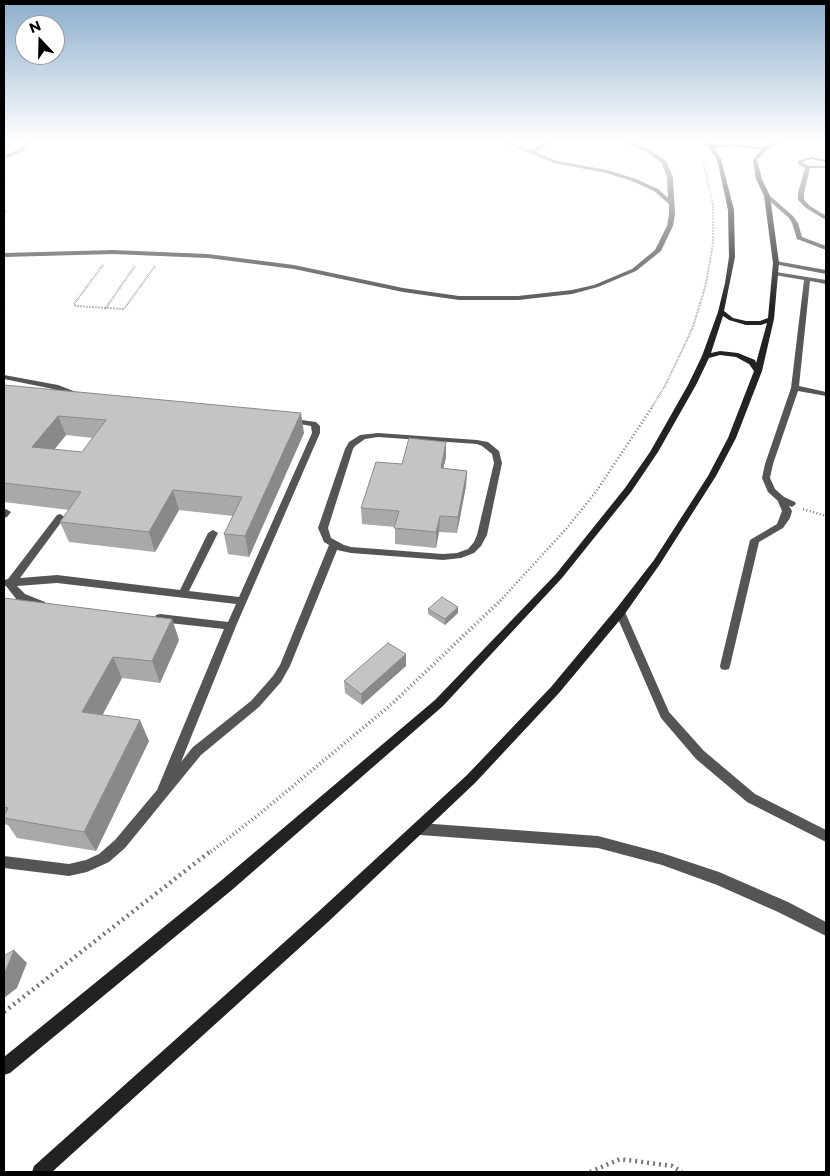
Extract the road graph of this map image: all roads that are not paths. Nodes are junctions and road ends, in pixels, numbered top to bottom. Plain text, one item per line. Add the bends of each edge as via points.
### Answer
1 (767, 196) edge
2 (664, 197) edge
3 (671, 197) edge
4 (728, 197) edge
5 (768, 197) edge
6 (802, 197) edge
7 (671, 203) junction
8 (826, 218) edge
9 (826, 248) edge
10 (4, 255) edge
11 (776, 269) junction
12 (826, 272) edge
13 (807, 279) junction
14 (826, 282) edge
15 (721, 312) junction
16 (771, 319) junction
17 (706, 356) junction
18 (758, 371) junction
19 (4, 377) edge
20 (795, 388) junction
21 (23, 391) edge
22 (826, 394) edge
23 (275, 419) edge
24 (782, 499) junction
25 (792, 504) road end
26 (60, 517) dead end
27 (213, 532) dead end
28 (334, 545) junction
29 (7, 584) edge
30 (183, 594) junction
31 (242, 601) junction
32 (51, 606) edge
33 (620, 612) junction
34 (146, 616) edge
35 (231, 626) junction
36 (725, 666) dead end
37 (161, 795) junction
38 (420, 829) junction
39 (826, 836) edge
40 (4, 862) edge
41 (826, 930) edge
42 (4, 1067) edge
43 (40, 1172) edge

1 - 11 main road
2 - 7 street
3 - 7 street
4 - 15 main road via 732,233 728,283
5 - 9 street via 791,217 799,238
6 - 8 street via 808,207
7 - 10 street via 668,232 658,251 648,261 610,281 546,296 488,299 431,295 294,267 164,253
11 - 12 street
11 - 13 street
11 - 16 main road
13 - 14 street
13 - 20 street
15 - 16 main road via 730,319 746,323
15 - 17 main road
16 - 18 main road
17 - 18 main road via 720,353 738,355 752,362
17 - 42 main road via 675,418 628,490 559,576 439,703 228,884
18 - 33 main road via 712,476 662,555
19 - 21 street via 54,387 91,400
20 - 22 street
20 - 24 street via 766,478 771,490
23 - 31 street via 309,422 317,429
24 - 25 street
24 - 36 street via 788,511 780,526 755,540
26 - 29 street
27 - 30 street
28 - 28 street via 327,540 322,528 349,449 357,440 378,435 468,441 485,444 496,452 498,463 482,535 471,551 443,557 351,550
28 - 37 street via 277,679 255,704 197,751
29 - 30 street via 58,579
29 - 32 street via 30,602
30 - 31 street
31 - 35 street
33 - 38 main road via 522,726
33 - 39 street via 665,715 700,755 751,798
34 - 35 street
35 - 37 street
37 - 40 street via 120,844 104,858 87,866 69,870
38 - 41 street via 598,842 662,859 718,879
38 - 43 main road

